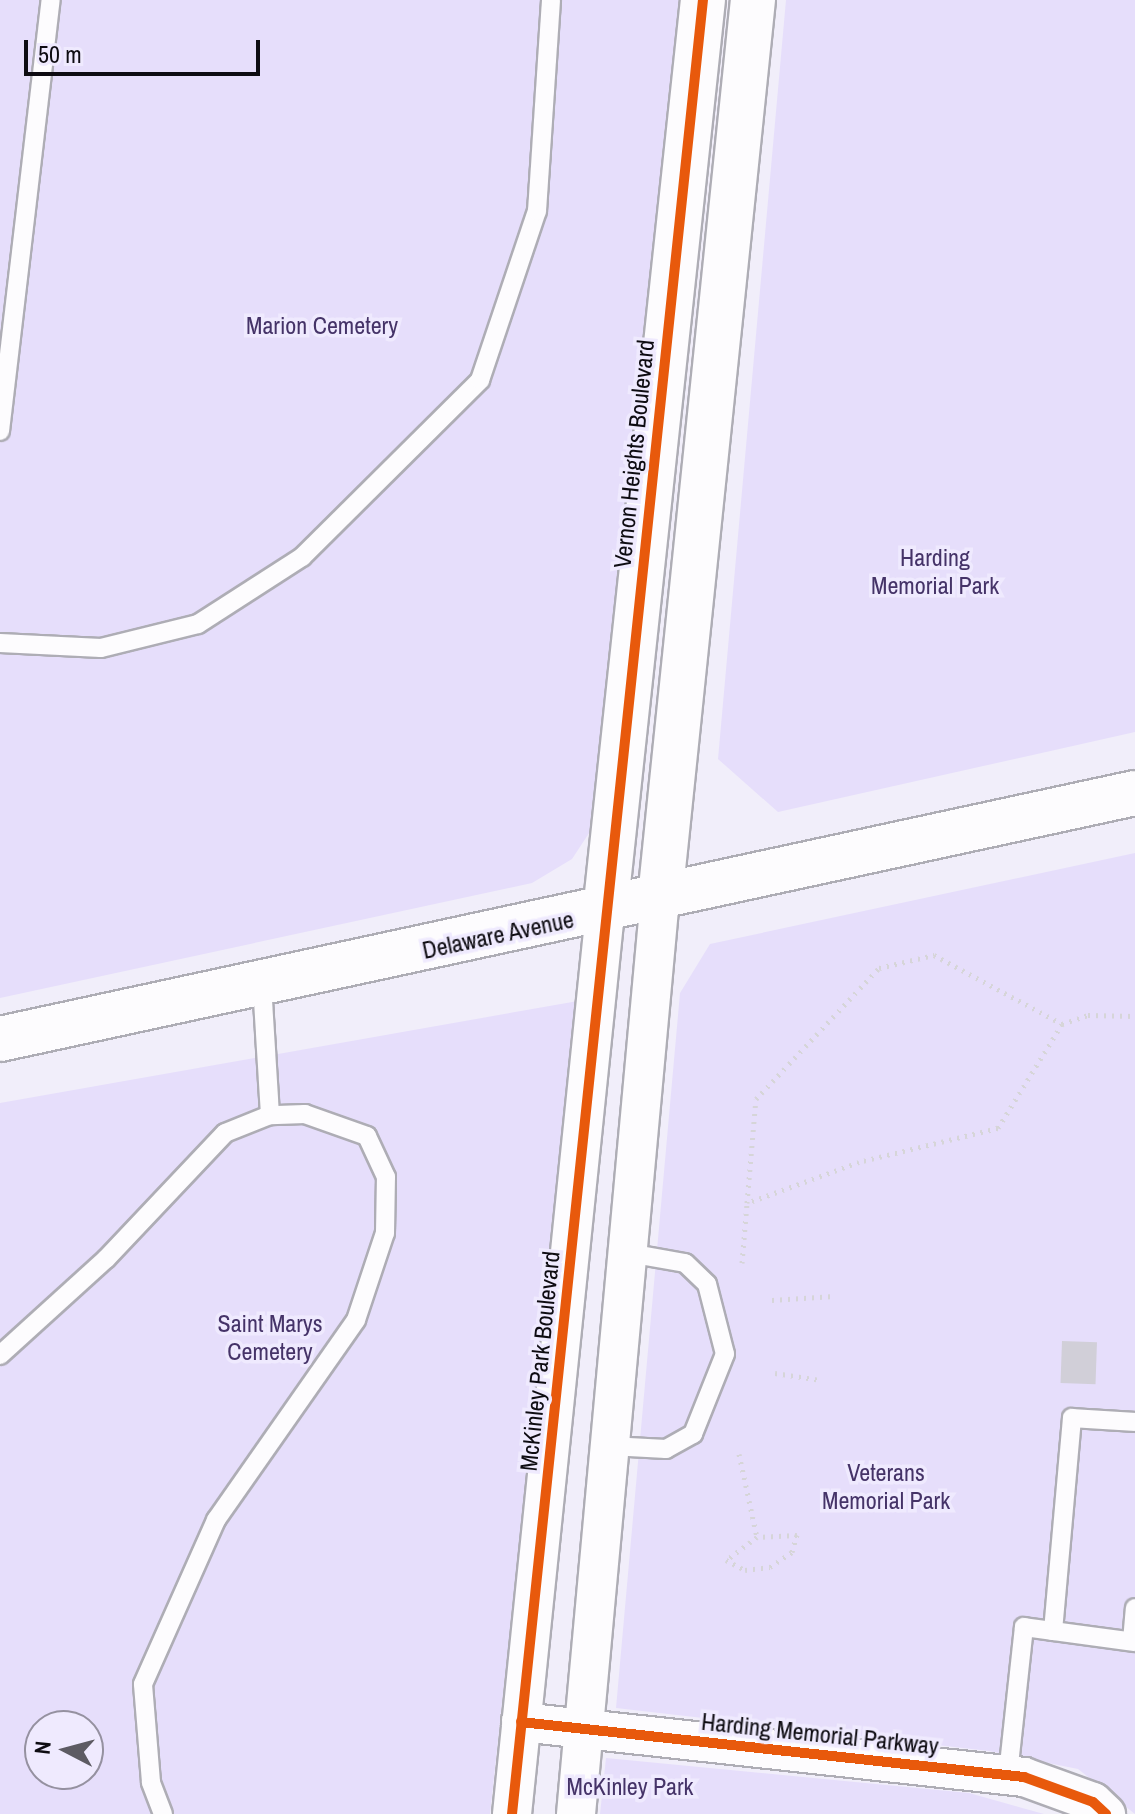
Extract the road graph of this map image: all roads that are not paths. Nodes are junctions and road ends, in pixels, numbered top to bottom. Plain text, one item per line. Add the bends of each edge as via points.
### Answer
1 (51, 0) edge
2 (551, 0) edge
3 (703, 0) edge
4 (753, 0) edge
5 (0, 431) edge
6 (0, 643) edge
7 (1135, 793) edge
8 (660, 898) junction
9 (605, 912) junction
10 (262, 983) junction
11 (0, 1039) edge
12 (270, 1115) junction
13 (628, 1253) junction
14 (0, 1355) edge
15 (1135, 1422) edge
16 (551, 1444) junction
17 (610, 1446) junction
18 (1135, 1608) edge
19 (1053, 1631) junction
20 (1133, 1641) edge
21 (521, 1722) junction
22 (585, 1729) junction
23 (1008, 1774) junction
24 (163, 1814) edge
25 (512, 1814) edge
26 (576, 1814) edge
27 (1106, 1814) edge

1 - 5 lane
2 - 6 lane via 537,211 480,380 302,557 198,624 101,648
3 - 9 street, Vernon Heights Boulevard
4 - 8 street
7 - 8 street, Delaware Avenue
8 - 9 street, Delaware Avenue
8 - 13 street
9 - 10 street, Delaware Avenue
9 - 16 street, McKinley Park Boulevard
10 - 11 street, Delaware Avenue
10 - 12 lane
12 - 14 lane via 225,1133 106,1259
12 - 24 lane via 305,1114 367,1136 386,1177 385,1233 356,1320 216,1520 143,1684 151,1782
13 - 17 street
13 - 17 lane via 685,1263 707,1284 725,1354 693,1434 666,1449
15 - 19 lane via 1072,1418
16 - 17 street, McKinley Park Boulevard
16 - 21 street, McKinley Park Boulevard
17 - 22 street
18 - 20 lane
19 - 20 lane
19 - 23 lane via 1024,1627
21 - 22 street, Harding Memorial Parkway
21 - 25 street, McKinley Park Boulevard
22 - 23 street, Harding Memorial Parkway
22 - 26 street
23 - 27 street, Harding Memorial Parkway via 1069,1792

